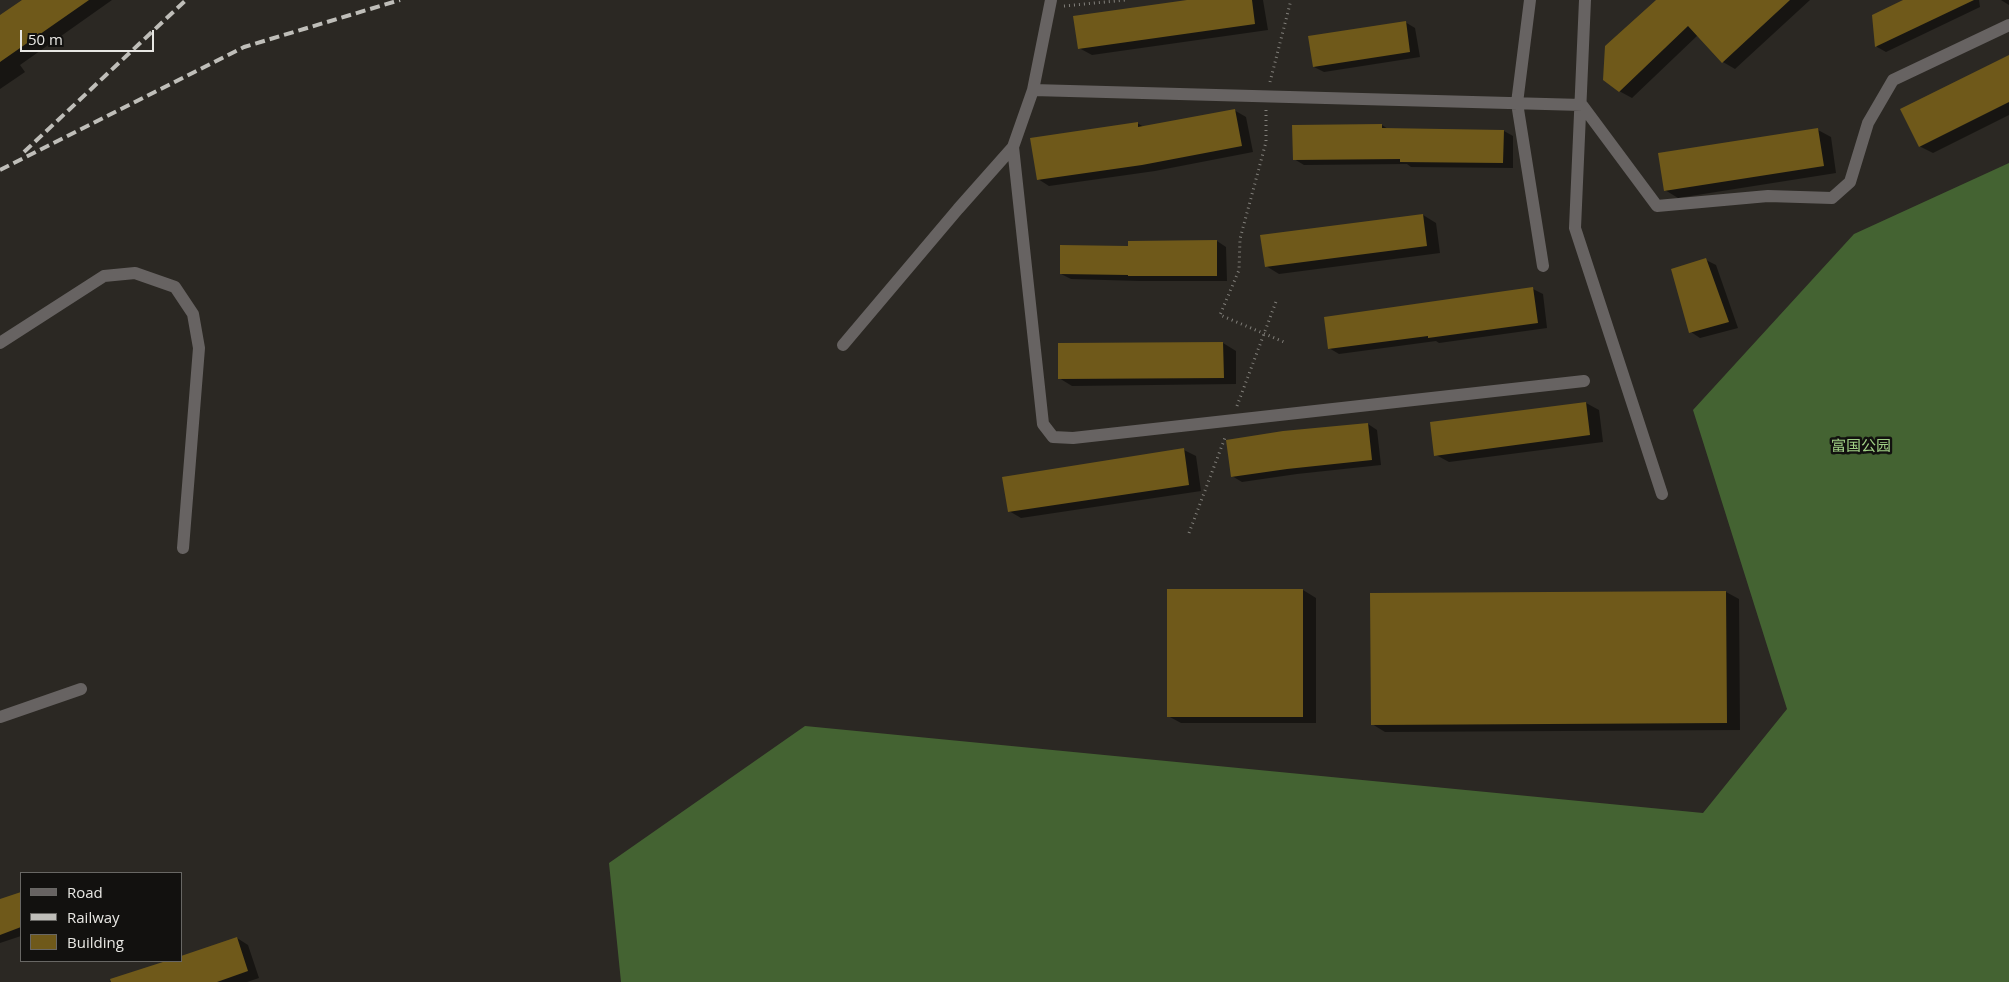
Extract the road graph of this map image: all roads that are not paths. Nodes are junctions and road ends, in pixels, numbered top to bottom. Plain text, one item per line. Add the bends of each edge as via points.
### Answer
1 (1530, 0) edge
2 (1586, 0) edge
3 (1050, 4) edge
4 (2009, 25) edge
5 (1033, 90) junction
6 (1517, 103) junction
7 (1582, 105) junction
8 (1014, 147) junction
9 (1543, 266) dead end
10 (0, 342) edge
11 (843, 345) dead end
12 (1584, 381) dead end
13 (1662, 494) dead end
14 (183, 548) dead end
15 (81, 689) dead end
16 (0, 718) edge

1 - 6 street
2 - 7 street
3 - 5 street
4 - 7 street via 1893,80 1868,123 1850,182 1832,198 1768,196 1657,206
5 - 6 street
5 - 8 street
6 - 7 street
6 - 9 street
7 - 13 street via 1575,228
8 - 11 street
8 - 12 street via 1043,424 1053,437 1073,438
10 - 14 street via 104,276 136,273 175,287 193,314 198,348
15 - 16 street

